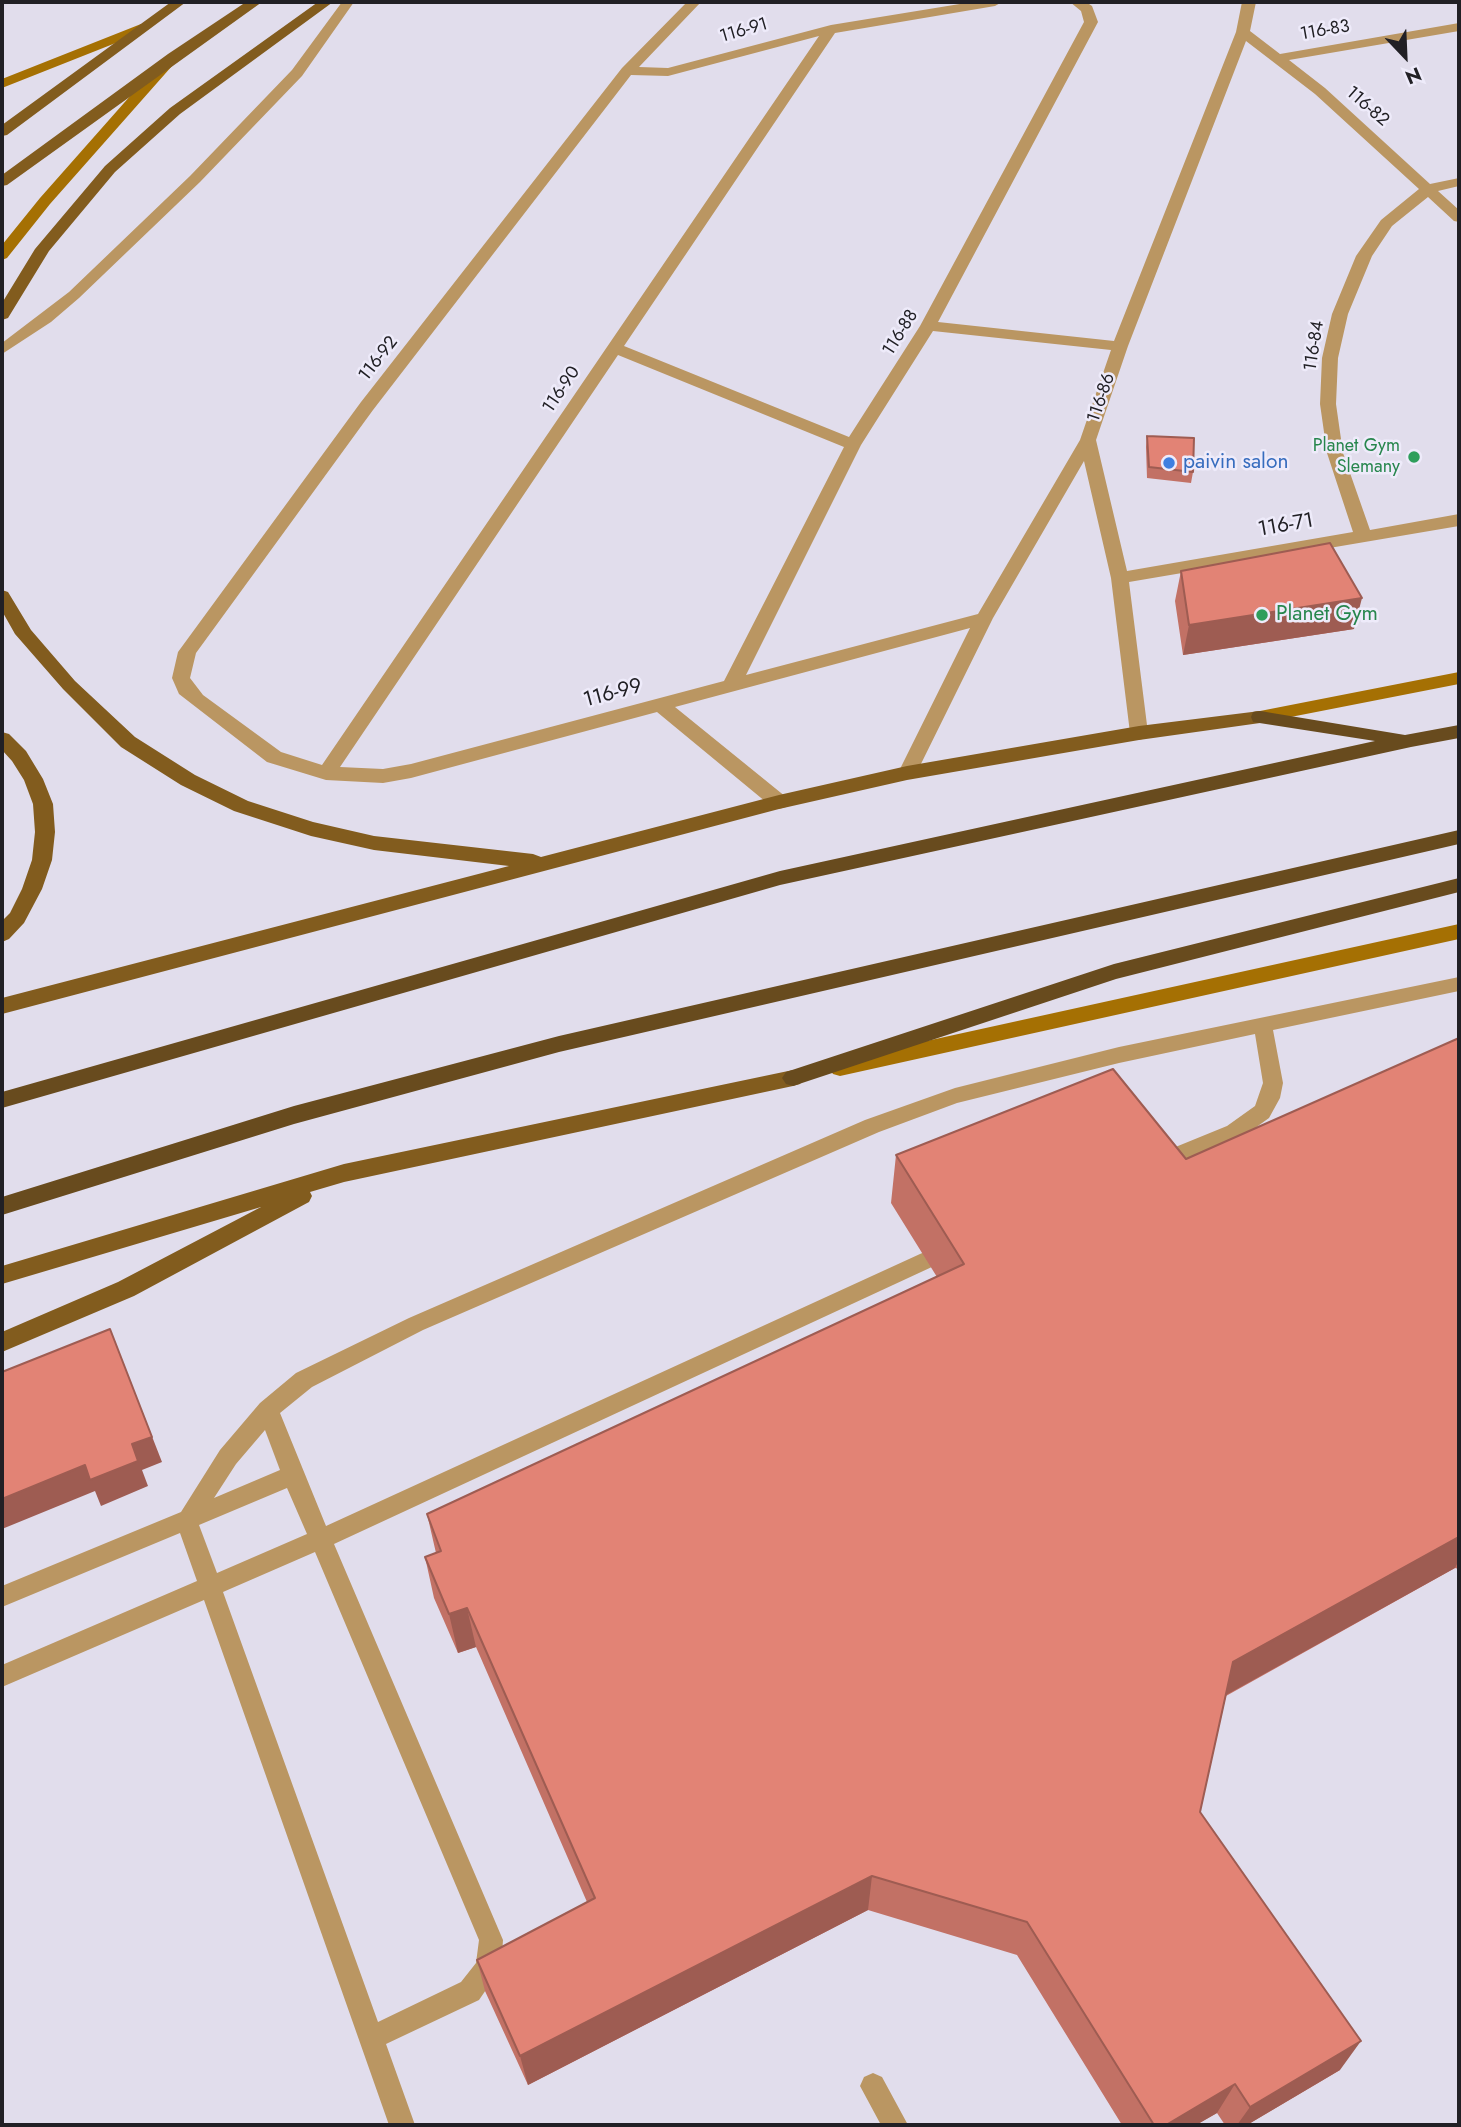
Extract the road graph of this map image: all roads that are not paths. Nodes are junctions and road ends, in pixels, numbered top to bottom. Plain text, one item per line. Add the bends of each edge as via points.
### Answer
1 (178, 2) edge
2 (255, 2) edge
3 (326, 2) edge
4 (348, 2) edge
5 (694, 2) edge
6 (995, 2) edge
7 (1077, 2) edge
8 (1249, 2) edge
9 (1459, 27) edge
10 (141, 28) junction
11 (831, 29) junction
12 (1243, 32) junction
13 (173, 57) junction
14 (1279, 58) junction
15 (627, 71) junction
16 (2, 85) edge
17 (2, 132) edge
18 (2, 182) edge
19 (1459, 183) edge
20 (1430, 188) junction
21 (1459, 218) edge
22 (2, 255) edge
23 (2, 314) edge
24 (928, 326) junction
25 (1120, 346) junction
26 (614, 348) junction
27 (2, 350) edge
28 (1088, 440) junction
29 (853, 445) junction
30 (1459, 520) edge
31 (1363, 536) junction
32 (1120, 578) junction
33 (2, 596) edge
34 (984, 618) junction
35 (1459, 678) edge
36 (731, 686) junction
37 (661, 705) junction
38 (1260, 717) junction
39 (1459, 732) edge
40 (1139, 733) junction
41 (2, 739) edge
42 (1411, 740) junction
43 (254, 743) joint
44 (327, 773) junction
45 (907, 773) junction
46 (779, 802) junction
47 (1459, 837) edge
48 (545, 863) junction
49 (1459, 885) edge
50 (1459, 931) edge
51 (2, 934) edge
52 (1459, 984) edge
53 (2, 1006) edge
54 (1263, 1025) junction
55 (793, 1078) junction
56 (2, 1100) edge
57 (1144, 1168) edge
58 (344, 1173) junction
59 (2, 1206) edge
60 (927, 1260) edge
61 (2, 1275) edge
62 (2, 1342) edge
63 (268, 1410) junction
64 (293, 1475) junction
65 (187, 1521) junction
66 (321, 1539) junction
67 (212, 1585) junction
68 (2, 1597) edge
69 (2, 1676) edge
70 (371, 2038) junction
71 (873, 2086) dead end
72 (402, 2125) edge
73 (895, 2125) edge

1 - 10 main road
2 - 13 main road
3 - 23 main road via 175,111 110,169 43,249
4 - 27 lane via 297,73 195,179 65,303
5 - 15 street, 116-92
6 - 11 street, 116-91
7 - 24 street, 116-88 via 1087,9 1091,22
8 - 12 street, 116-86
9 - 14 street, 116-83
10 - 16 main road
10 - 17 main road
11 - 15 street, 116-91 via 668,72
11 - 26 street, 116-90
12 - 14 street, 116-82
12 - 25 street, 116-86
13 - 18 main road
13 - 22 main road
14 - 20 street, 116-82
15 - 43 street, 116-92 via 367,406 187,652 181,665 186,690
19 - 20 street
20 - 21 street, 116-82
20 - 31 street, 116-84 via 1386,223 1369,247 1340,314 1330,358 1328,404 1335,453
24 - 25 street
24 - 29 street, 116-88
25 - 28 street, 116-86
26 - 29 street
26 - 44 street, 116-90
28 - 32 street
28 - 34 street, 116-86
29 - 36 street, 116-88
30 - 31 street, 116-71
31 - 32 street, 116-71
32 - 40 street
33 - 48 main road via 24,634 69,685 128,742 188,780 241,806 311,829 374,843
34 - 36 street, 116-99
34 - 45 street, 116-86
35 - 38 main road
36 - 37 street, 116-99
37 - 44 street, 116-99 via 411,771 383,776
37 - 46 street
38 - 40 main road
38 - 42 highway
39 - 42 highway
40 - 45 main road
41 - 51 main road via 33,779 43,804 45,832 32,889 17,918
42 - 56 highway via 780,877
43 - 44 street, 116-99 via 274,757
45 - 46 main road
46 - 48 main road
47 - 59 highway via 559,1044 294,1115
48 - 53 main road
49 - 55 highway via 1114,972
50 - 55 main road
52 - 54 lane
54 - 57 lane via 1273,1083 1262,1112 1234,1132
54 - 63 lane via 1021,1078 872,1126 362,1350 303,1380
55 - 58 main road
58 - 61 main road
58 - 62 main road via 126,1289
60 - 66 lane
63 - 64 lane
63 - 65 lane via 228,1457
64 - 65 lane
64 - 66 lane
65 - 67 lane
65 - 68 lane
66 - 67 lane
66 - 70 lane via 491,1940 488,1968 470,1991
67 - 69 lane
67 - 70 lane
70 - 72 lane
71 - 73 lane

